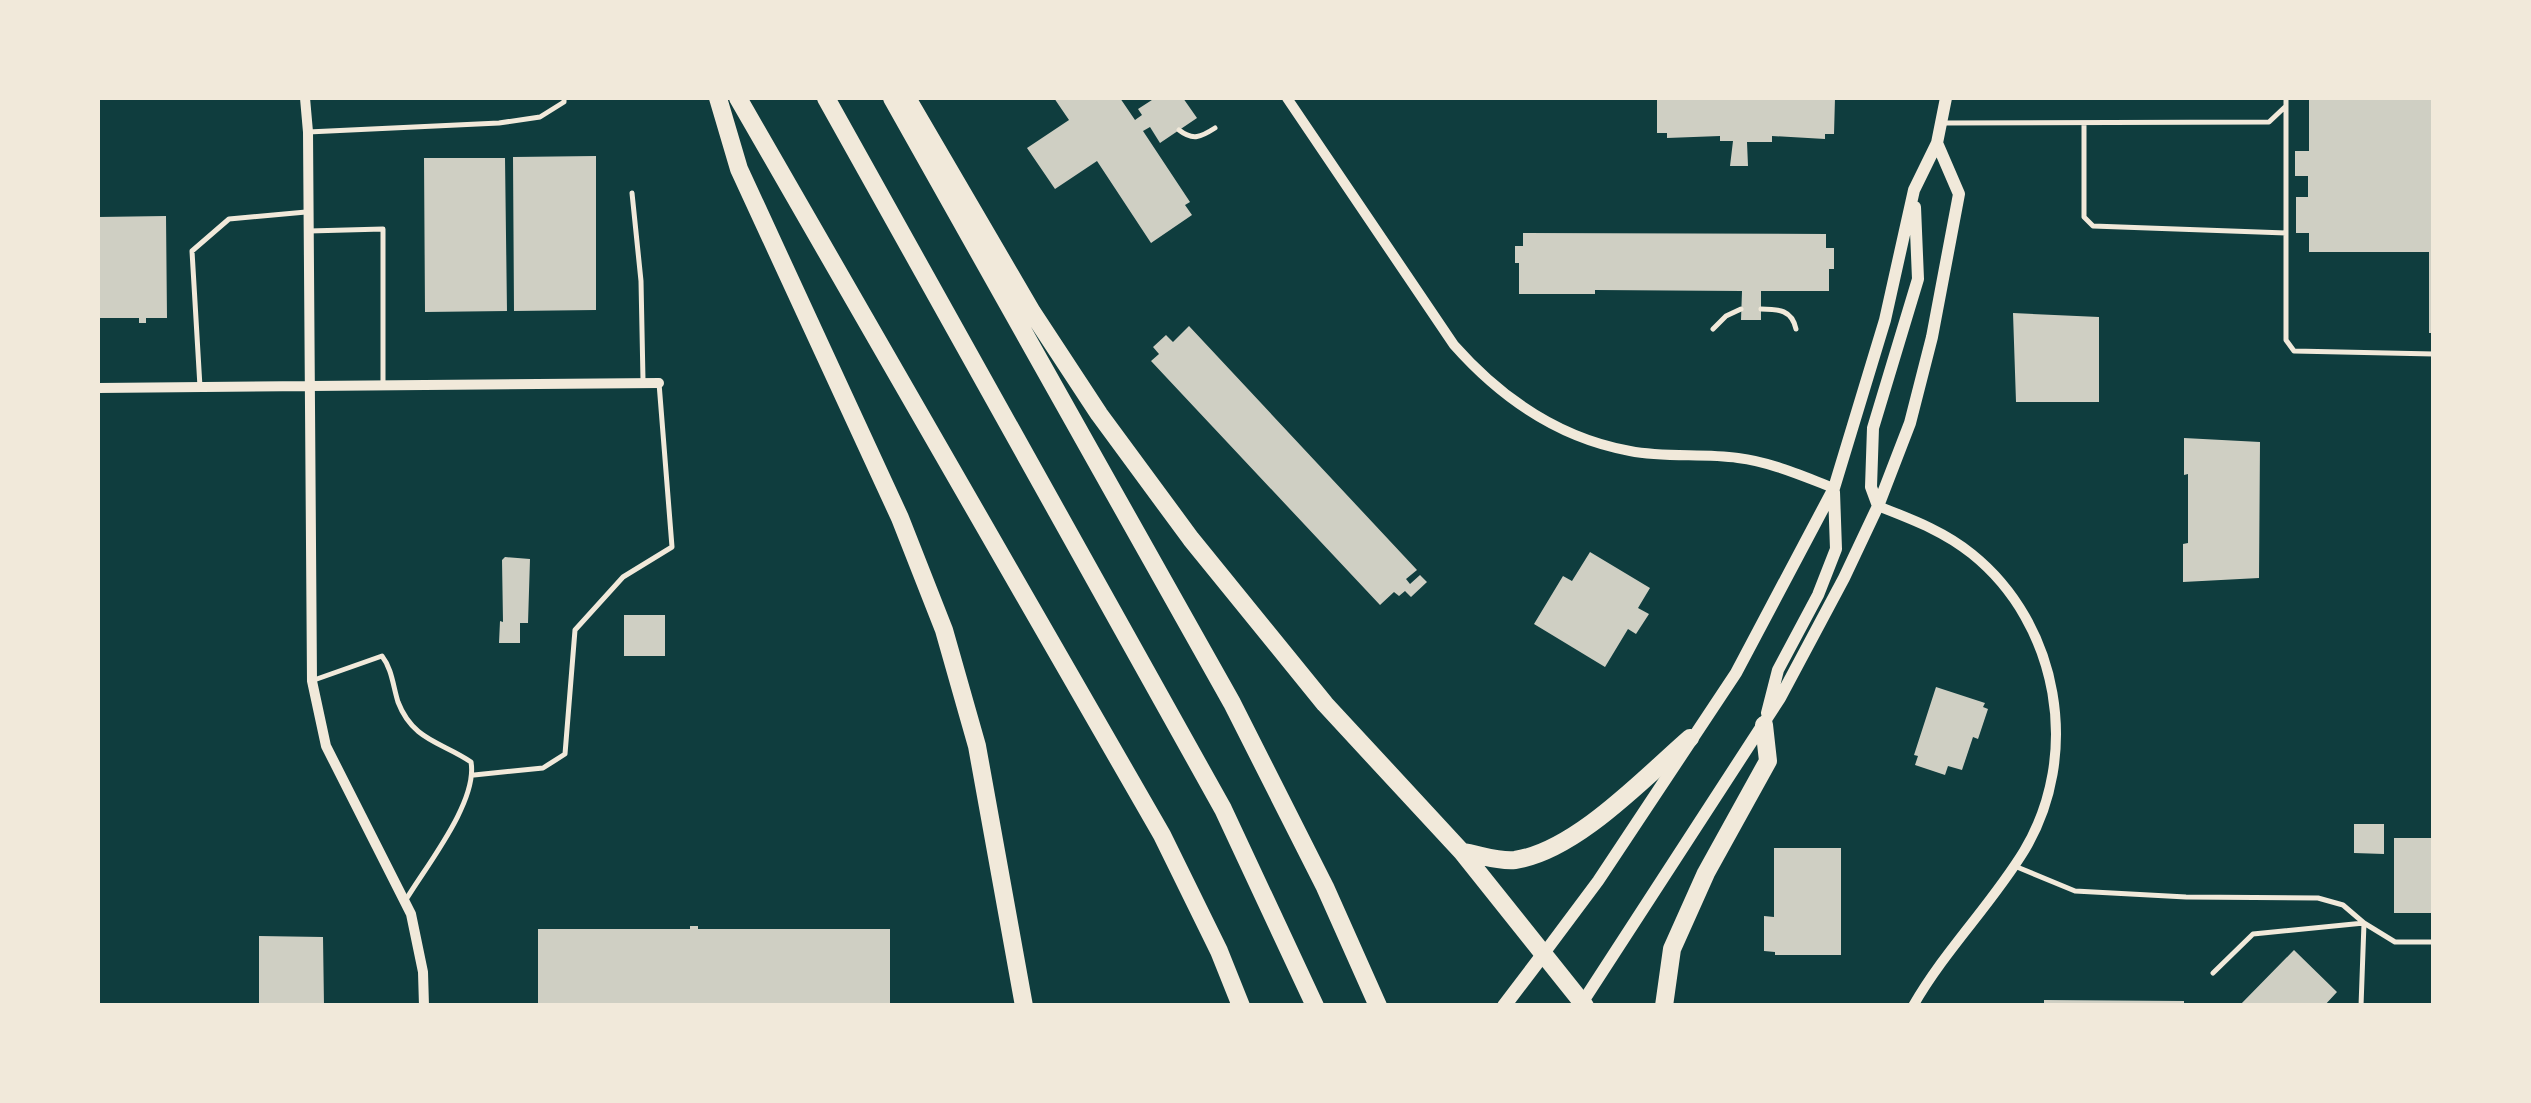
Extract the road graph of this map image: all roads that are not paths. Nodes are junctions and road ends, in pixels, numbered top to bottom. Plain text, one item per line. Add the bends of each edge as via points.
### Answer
1 (305, 98) edge
2 (564, 98) edge
3 (718, 98) edge
4 (738, 98) edge
5 (826, 98) edge
6 (892, 98) edge
7 (907, 98) edge
8 (1286, 98) edge
9 (1946, 98) edge
10 (2286, 98) edge
11 (2286, 106) junction
12 (1941, 123) junction
13 (2084, 123) junction
14 (1215, 128) dead end
15 (1179, 130) dead end
16 (308, 132) junction
17 (1938, 144) junction
18 (1914, 190) junction
19 (632, 193) dead end
20 (309, 212) junction
21 (309, 231) junction
22 (2286, 233) junction
23 (1761, 308) dead end
24 (1742, 309) dead end
25 (1714, 329) dead end
26 (1796, 329) dead end
27 (2434, 354) edge
28 (642, 384) junction
29 (658, 384) joint
30 (311, 386) junction
31 (383, 386) junction
32 (200, 387) junction
33 (98, 388) edge
34 (1834, 488) junction
35 (1878, 506) junction
36 (312, 682) junction
37 (1764, 724) junction
38 (1690, 738) junction
39 (474, 776) junction
40 (1462, 852) junction
41 (2014, 866) junction
42 (405, 902) junction
43 (2364, 924) junction
44 (2434, 942) edge
45 (1545, 952) junction
46 (2213, 973) dead end
47 (1583, 1005) edge
48 (424, 1006) edge
49 (1024, 1006) edge
50 (1241, 1006) edge
51 (1315, 1006) edge
52 (1378, 1006) edge
53 (1504, 1006) edge
54 (1664, 1006) edge
55 (1913, 1006) edge
56 (2361, 1006) edge

1 - 16 street
2 - 16 lane via 540,117 498,123
3 - 49 highway via 743,179 905,528 944,630 977,746
4 - 50 highway via 1162,835
5 - 51 highway via 1223,809
6 - 52 highway via 1232,703
7 - 40 highway via 1099,414 1325,704
8 - 34 street via 1454,346 1510,400 1588,440 1629,451 1755,461
9 - 12 street
10 - 11 lane
11 - 13 lane via 2269,122
11 - 22 lane
12 - 13 lane
12 - 17 street
13 - 22 lane via 2084,217 2093,226
14 - 15 lane via 1200,138
16 - 20 street
17 - 18 street
17 - 35 street via 1959,194 1911,418
18 - 34 street via 1885,320
18 - 35 street via 1918,280 1872,428 1871,487
19 - 28 lane
20 - 21 street
20 - 32 lane via 230,219 192,251
21 - 30 street
21 - 31 lane via 383,229
22 - 27 lane via 2286,340 2294,351
23 - 26 lane via 1786,312
24 - 25 lane
28 - 29 street
28 - 31 street
29 - 39 lane via 672,548 623,576 576,630 565,754 543,768
30 - 31 street
30 - 32 street
30 - 36 street
32 - 33 street
34 - 37 street via 1836,549 1778,670
34 - 38 street via 1736,673
35 - 37 street
35 - 41 street via 1939,531 1972,554 2010,593 2038,640 2056,710 2056,750 2040,818
36 - 39 lane via 382,656 412,726 471,762
36 - 42 street via 326,746
37 - 47 street
37 - 54 highway via 1768,761 1672,949
38 - 40 highway via 1591,825 1547,849 1513,860
38 - 45 street
39 - 42 lane
40 - 45 highway
41 - 43 lane via 2076,891 2318,898 2343,905
41 - 55 street
42 - 48 street via 423,972
43 - 44 lane via 2395,942
43 - 46 lane via 2253,934
43 - 56 lane
45 - 47 highway
45 - 53 main road

